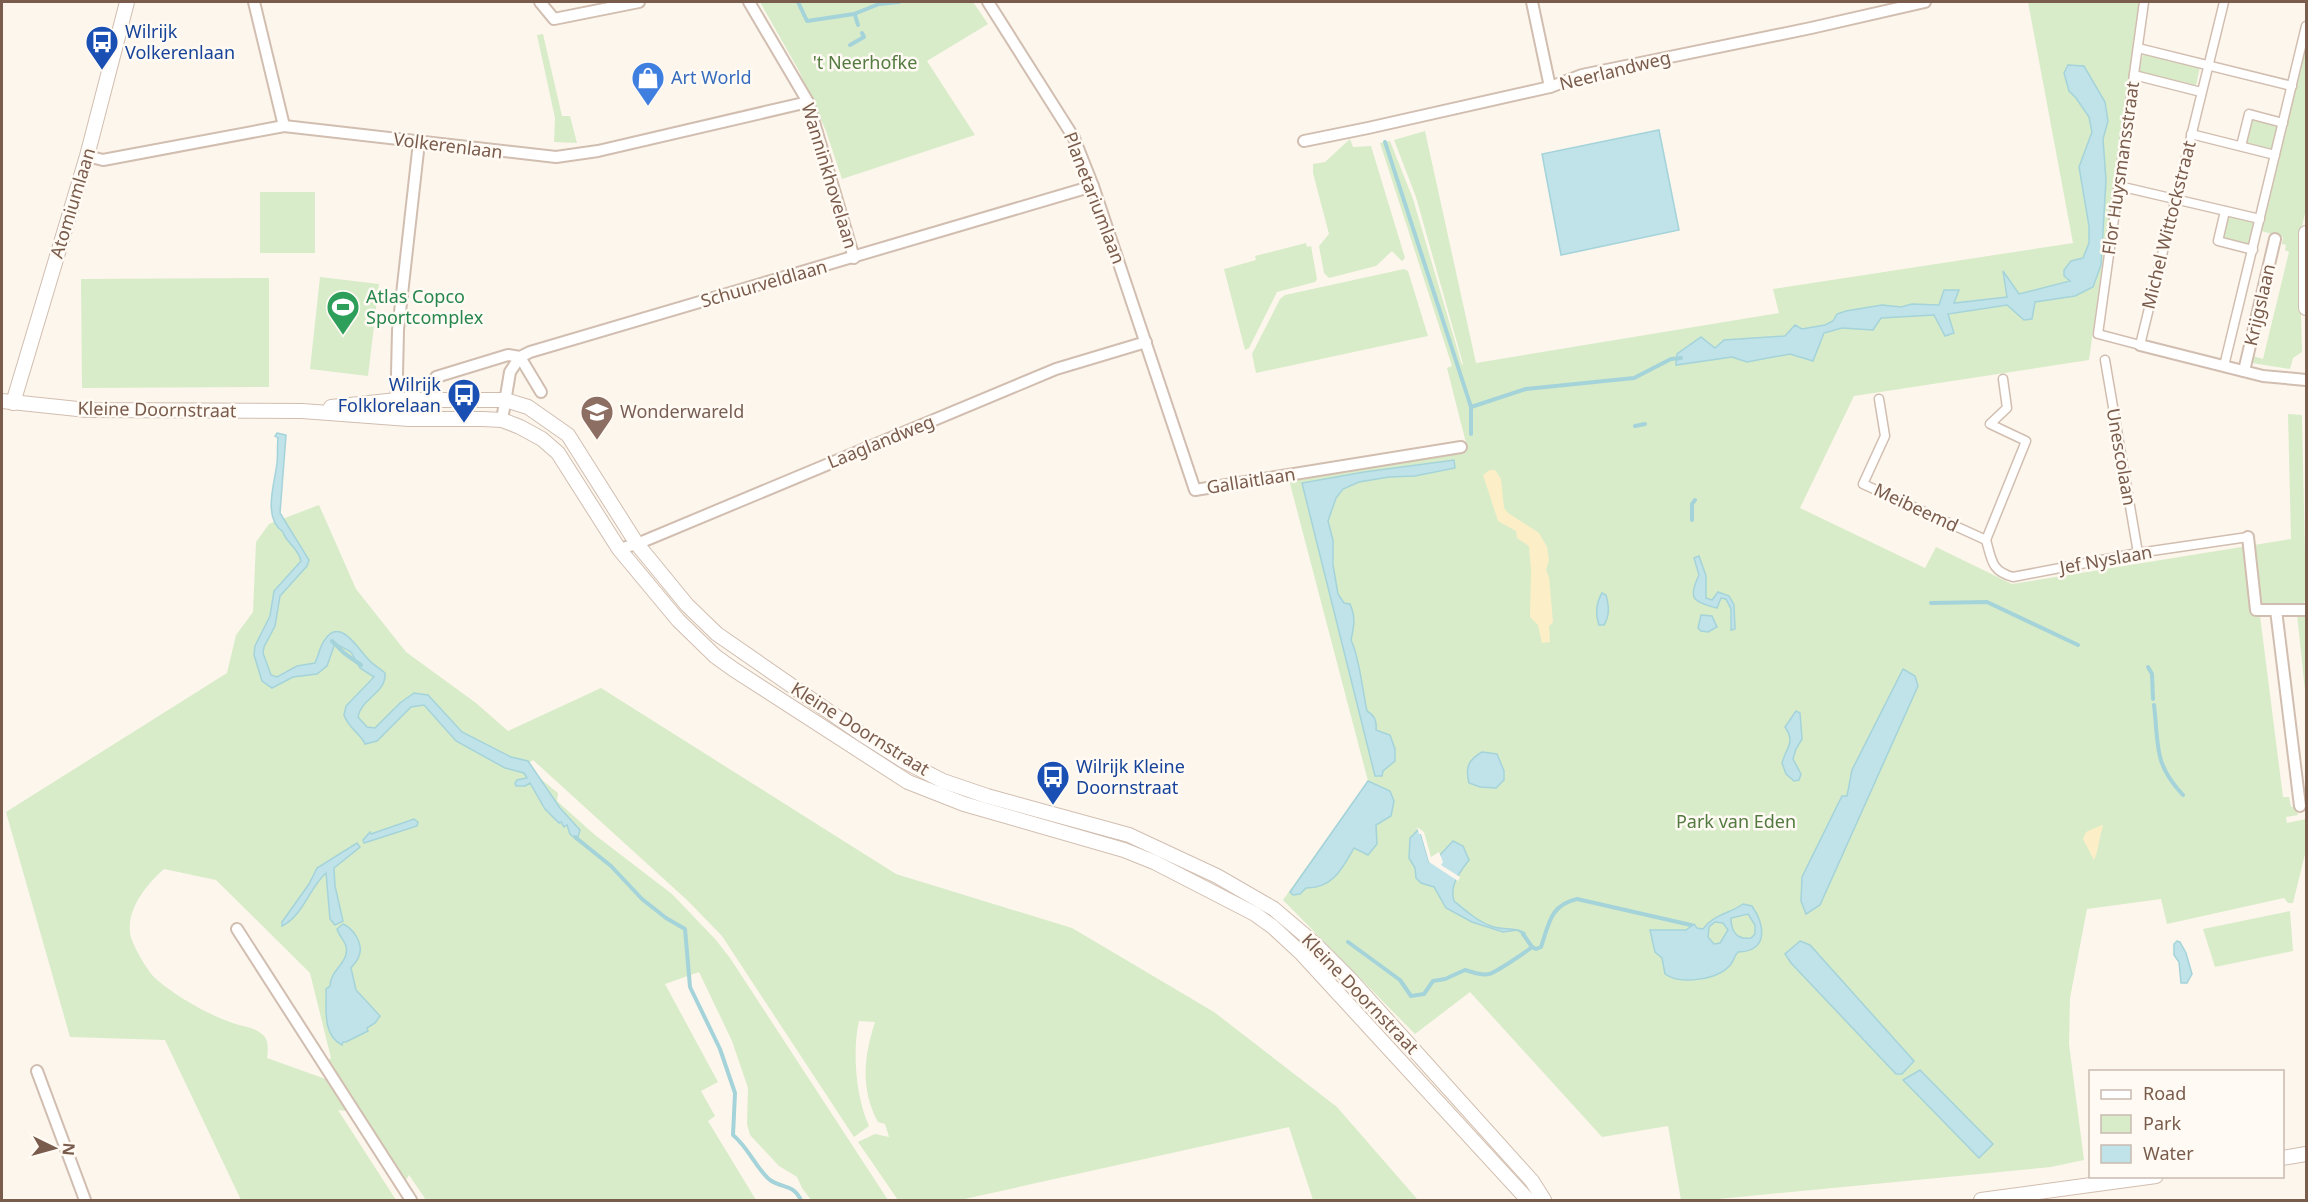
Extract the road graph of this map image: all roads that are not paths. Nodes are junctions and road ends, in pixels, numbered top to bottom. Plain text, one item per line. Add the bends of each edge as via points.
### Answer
1 (127, 2) edge
2 (254, 2) edge
3 (543, 2) edge
4 (639, 2) edge
5 (749, 2) edge
6 (988, 2) edge
7 (1532, 2) edge
8 (1925, 2) edge
9 (2144, 2) edge
10 (2224, 2) edge
11 (2307, 26) edge
12 (2138, 48) junction
13 (2208, 65) junction
14 (2134, 75) junction
15 (2292, 86) junction
16 (1550, 87) junction
17 (2201, 92) junction
18 (808, 102) junction
19 (2283, 123) junction
20 (284, 126) junction
21 (2191, 134) junction
22 (1304, 141) dead end
23 (419, 142) junction
24 (2241, 146) junction
25 (2275, 155) junction
26 (87, 156) junction
27 (1093, 186) junction
28 (2119, 186) junction
29 (2175, 199) junction
30 (2225, 211) junction
31 (2260, 219) junction
32 (2307, 233) edge
33 (2275, 239) dead end
34 (2253, 250) junction
35 (854, 258) junction
36 (2307, 308) edge
37 (1146, 342) junction
38 (2140, 345) junction
39 (520, 357) junction
40 (2105, 360) dead end
41 (2224, 366) junction
42 (2244, 371) junction
43 (436, 377) dead end
44 (2003, 379) dead end
45 (2307, 380) edge
46 (541, 392) dead end
47 (1879, 399) dead end
48 (396, 400) junction
49 (505, 400) junction
50 (7, 402) edge
51 (302, 411) junction
52 (396, 418) junction
53 (502, 420) junction
54 (1461, 447) dead end
55 (2248, 537) joint
56 (1986, 540) junction
57 (637, 544) junction
58 (619, 549) junction
59 (2138, 553) junction
60 (669, 584) junction
61 (656, 594) junction
62 (2276, 610) junction
63 (2307, 610) edge
64 (2300, 806) dead end
65 (237, 929) dead end
66 (37, 1071) dead end
67 (2307, 1154) edge
68 (2284, 1158) edge
69 (2143, 1178) edge
70 (2003, 1199) edge
71 (85, 1200) edge
72 (411, 1200) edge
73 (1528, 1200) edge
74 (1545, 1200) edge
75 (1981, 1200) edge

1 - 26 street, Atomiumlaan
2 - 20 street
3 - 4 street via 554,20
5 - 18 street, Wanninkhovelaan
6 - 27 street, Planetariumlaan via 1074,138
7 - 16 street
8 - 16 street, Neerlandweg via 1582,75
9 - 12 street, Flor Huysmansstraat
10 - 13 street, Michel Wittockstraat
11 - 15 street
12 - 13 street
12 - 14 street, Flor Huysmansstraat
13 - 15 street
13 - 17 street, Michel Wittockstraat
14 - 17 street
14 - 28 street, Flor Huysmansstraat
15 - 19 street
16 - 22 street, Neerlandweg
17 - 21 street, Michel Wittockstraat
18 - 23 street, Volkerenlaan via 568,156 548,158
18 - 35 street, Wanninkhovelaan
19 - 24 street via 2249,114
19 - 25 street
20 - 23 street, Volkerenlaan
20 - 26 street, Volkerenlaan via 103,160
21 - 24 street
21 - 29 street, Michel Wittockstraat
23 - 48 street via 398,330
24 - 25 street
25 - 31 street
26 - 50 street, Atomiumlaan
27 - 35 street, Schuurveldlaan
27 - 37 street, Planetariumlaan
28 - 29 street
28 - 38 street, Flor Huysmansstraat via 2098,334
29 - 30 street
29 - 38 street, Michel Wittockstraat
30 - 31 street
30 - 34 street via 2218,241
31 - 34 street
32 - 36 street, Krijgslaan
33 - 42 street, Krijgslaan
34 - 41 street
35 - 39 street, Schuurveldlaan
37 - 54 street, Gallaitlaan via 1195,490
37 - 57 street, Laaglandweg via 1056,369
38 - 41 street
39 - 43 street, Schuurveldlaan via 508,356
39 - 46 street
39 - 49 street via 510,372
40 - 59 street, Unescolaan
41 - 42 street
42 - 45 street
44 - 56 street via 2007,408 1990,424 2026,441
47 - 56 street, Meibeemd via 1885,436 1863,484
48 - 49 street, Kleine Doornstraat
48 - 51 street, Kleine Doornstraat
48 - 52 street
49 - 53 street
49 - 57 street, Kleine Doornstraat via 528,407 568,435
50 - 51 street, Kleine Doornstraat via 87,410
51 - 52 street, Kleine Doornstraat
52 - 53 street, Kleine Doornstraat
53 - 58 street, Kleine Doornstraat via 542,439 558,453
55 - 59 street, Jef Nyslaan
55 - 62 street via 2256,610
56 - 59 street, Jef Nyslaan via 1995,569 2013,577
57 - 58 street, Laaglandweg
57 - 60 street, Kleine Doornstraat
58 - 61 street, Kleine Doornstraat
60 - 61 street
60 - 74 street, Kleine Doornstraat via 717,634 860,734 943,781 1129,835 1217,876 1274,909 1350,979
61 - 73 street, Kleine Doornstraat via 715,656 908,782 986,812 1125,850 1255,914 1302,954
62 - 63 street
62 - 64 street
65 - 72 street
66 - 71 street
67 - 68 street
69 - 70 street
70 - 75 street

